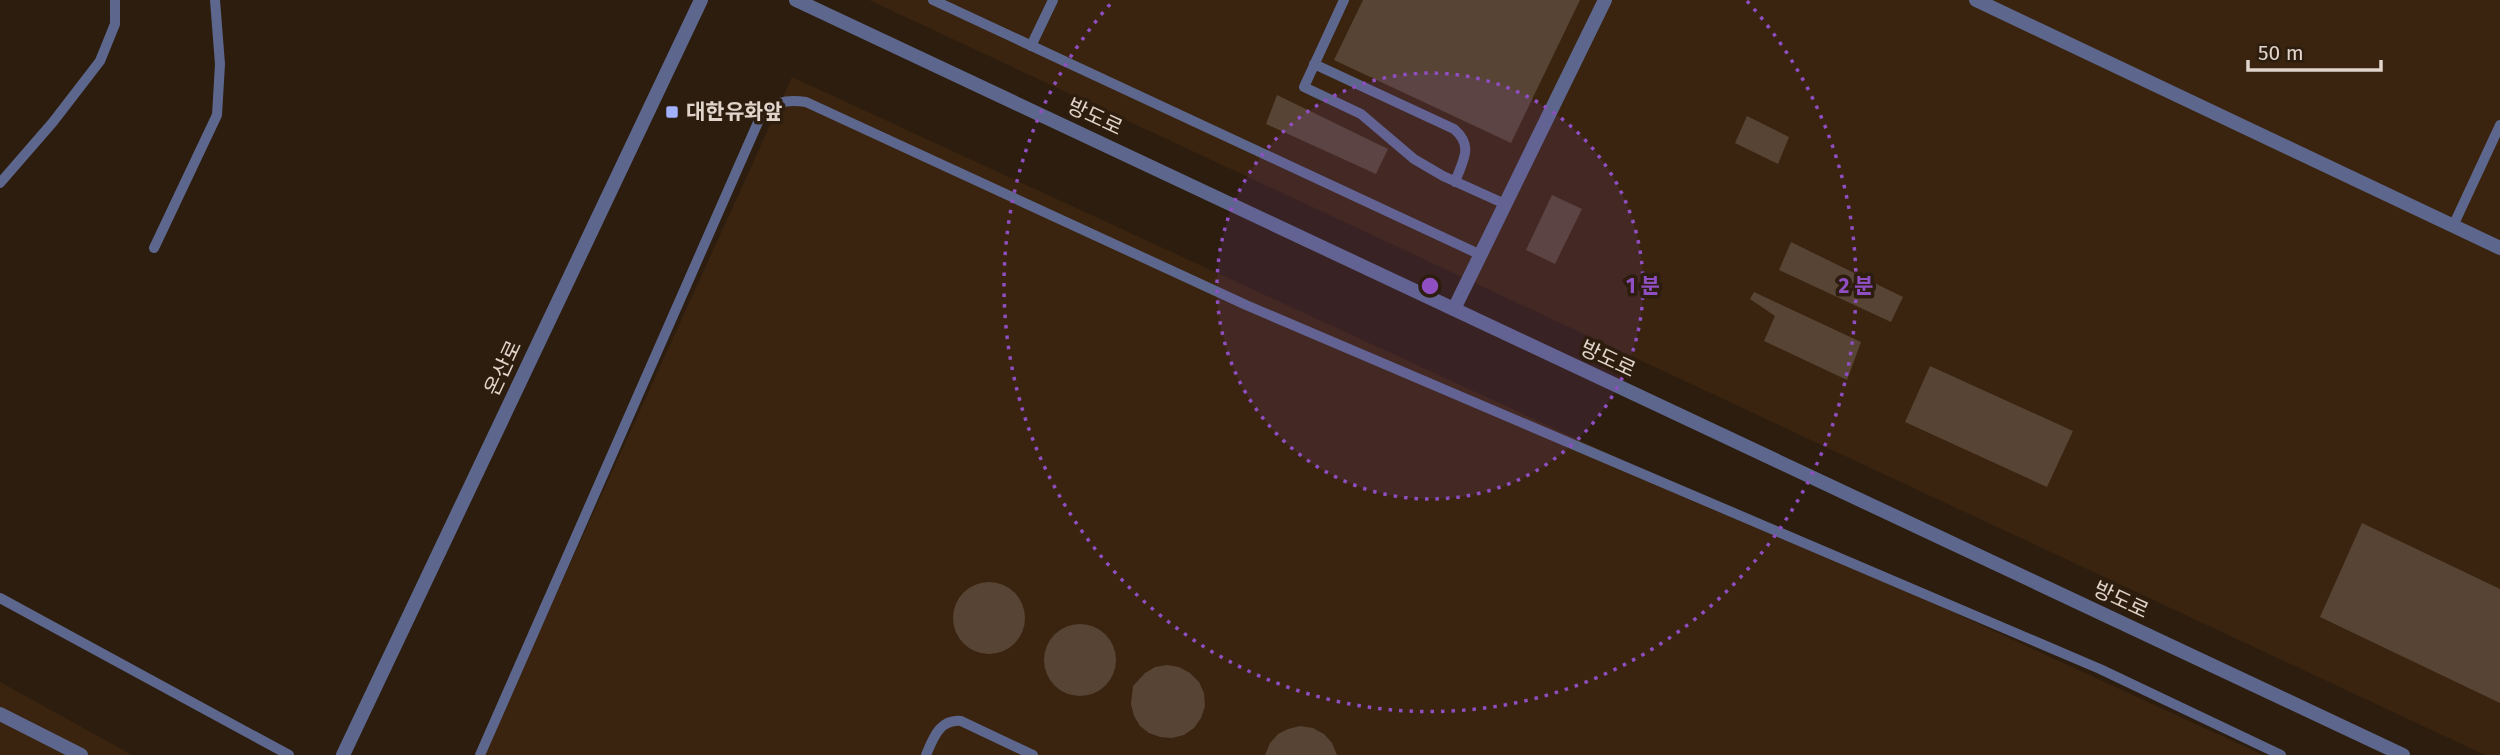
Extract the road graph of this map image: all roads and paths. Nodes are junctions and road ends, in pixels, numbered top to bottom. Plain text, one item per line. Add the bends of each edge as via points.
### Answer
1 (115, 0) edge
2 (215, 0) edge
3 (701, 0) edge
4 (796, 0) edge
5 (933, 0) edge
6 (1053, 0) edge
7 (1344, 0) edge
8 (1605, 0) edge
9 (1976, 0) edge
10 (1031, 46) junction
11 (1314, 64) junction
12 (2500, 125) edge
13 (1455, 181) junction
14 (0, 183) edge
15 (1505, 204) junction
16 (2452, 226) junction
17 (154, 248) dead end
18 (2500, 248) edge
19 (1481, 255) junction
20 (1454, 309) junction
21 (0, 598) edge
22 (0, 714) edge
23 (2276, 754) edge
24 (81, 755) edge
25 (289, 755) edge
26 (343, 755) edge
27 (480, 755) edge
28 (926, 755) edge
29 (1033, 755) edge
30 (2403, 755) edge

1 - 14 lane via 115,24 100,61
2 - 17 lane via 220,64 217,115
3 - 26 street, 온산로
4 - 20 street, 방도로
5 - 10 lane
6 - 10 lane
7 - 11 lane
8 - 15 street
9 - 16 street
10 - 19 lane
11 - 13 lane via 1304,87 1361,114 1414,159
11 - 13 lane via 1464,137 1466,147
12 - 16 lane
13 - 15 lane
15 - 19 street
16 - 18 street
19 - 20 street
20 - 30 street, 방도로
21 - 25 lane
22 - 24 street
23 - 27 lane via 2100,669 1246,305 806,102 791,100 776,103 759,120
28 - 29 lane via 938,730 953,720

